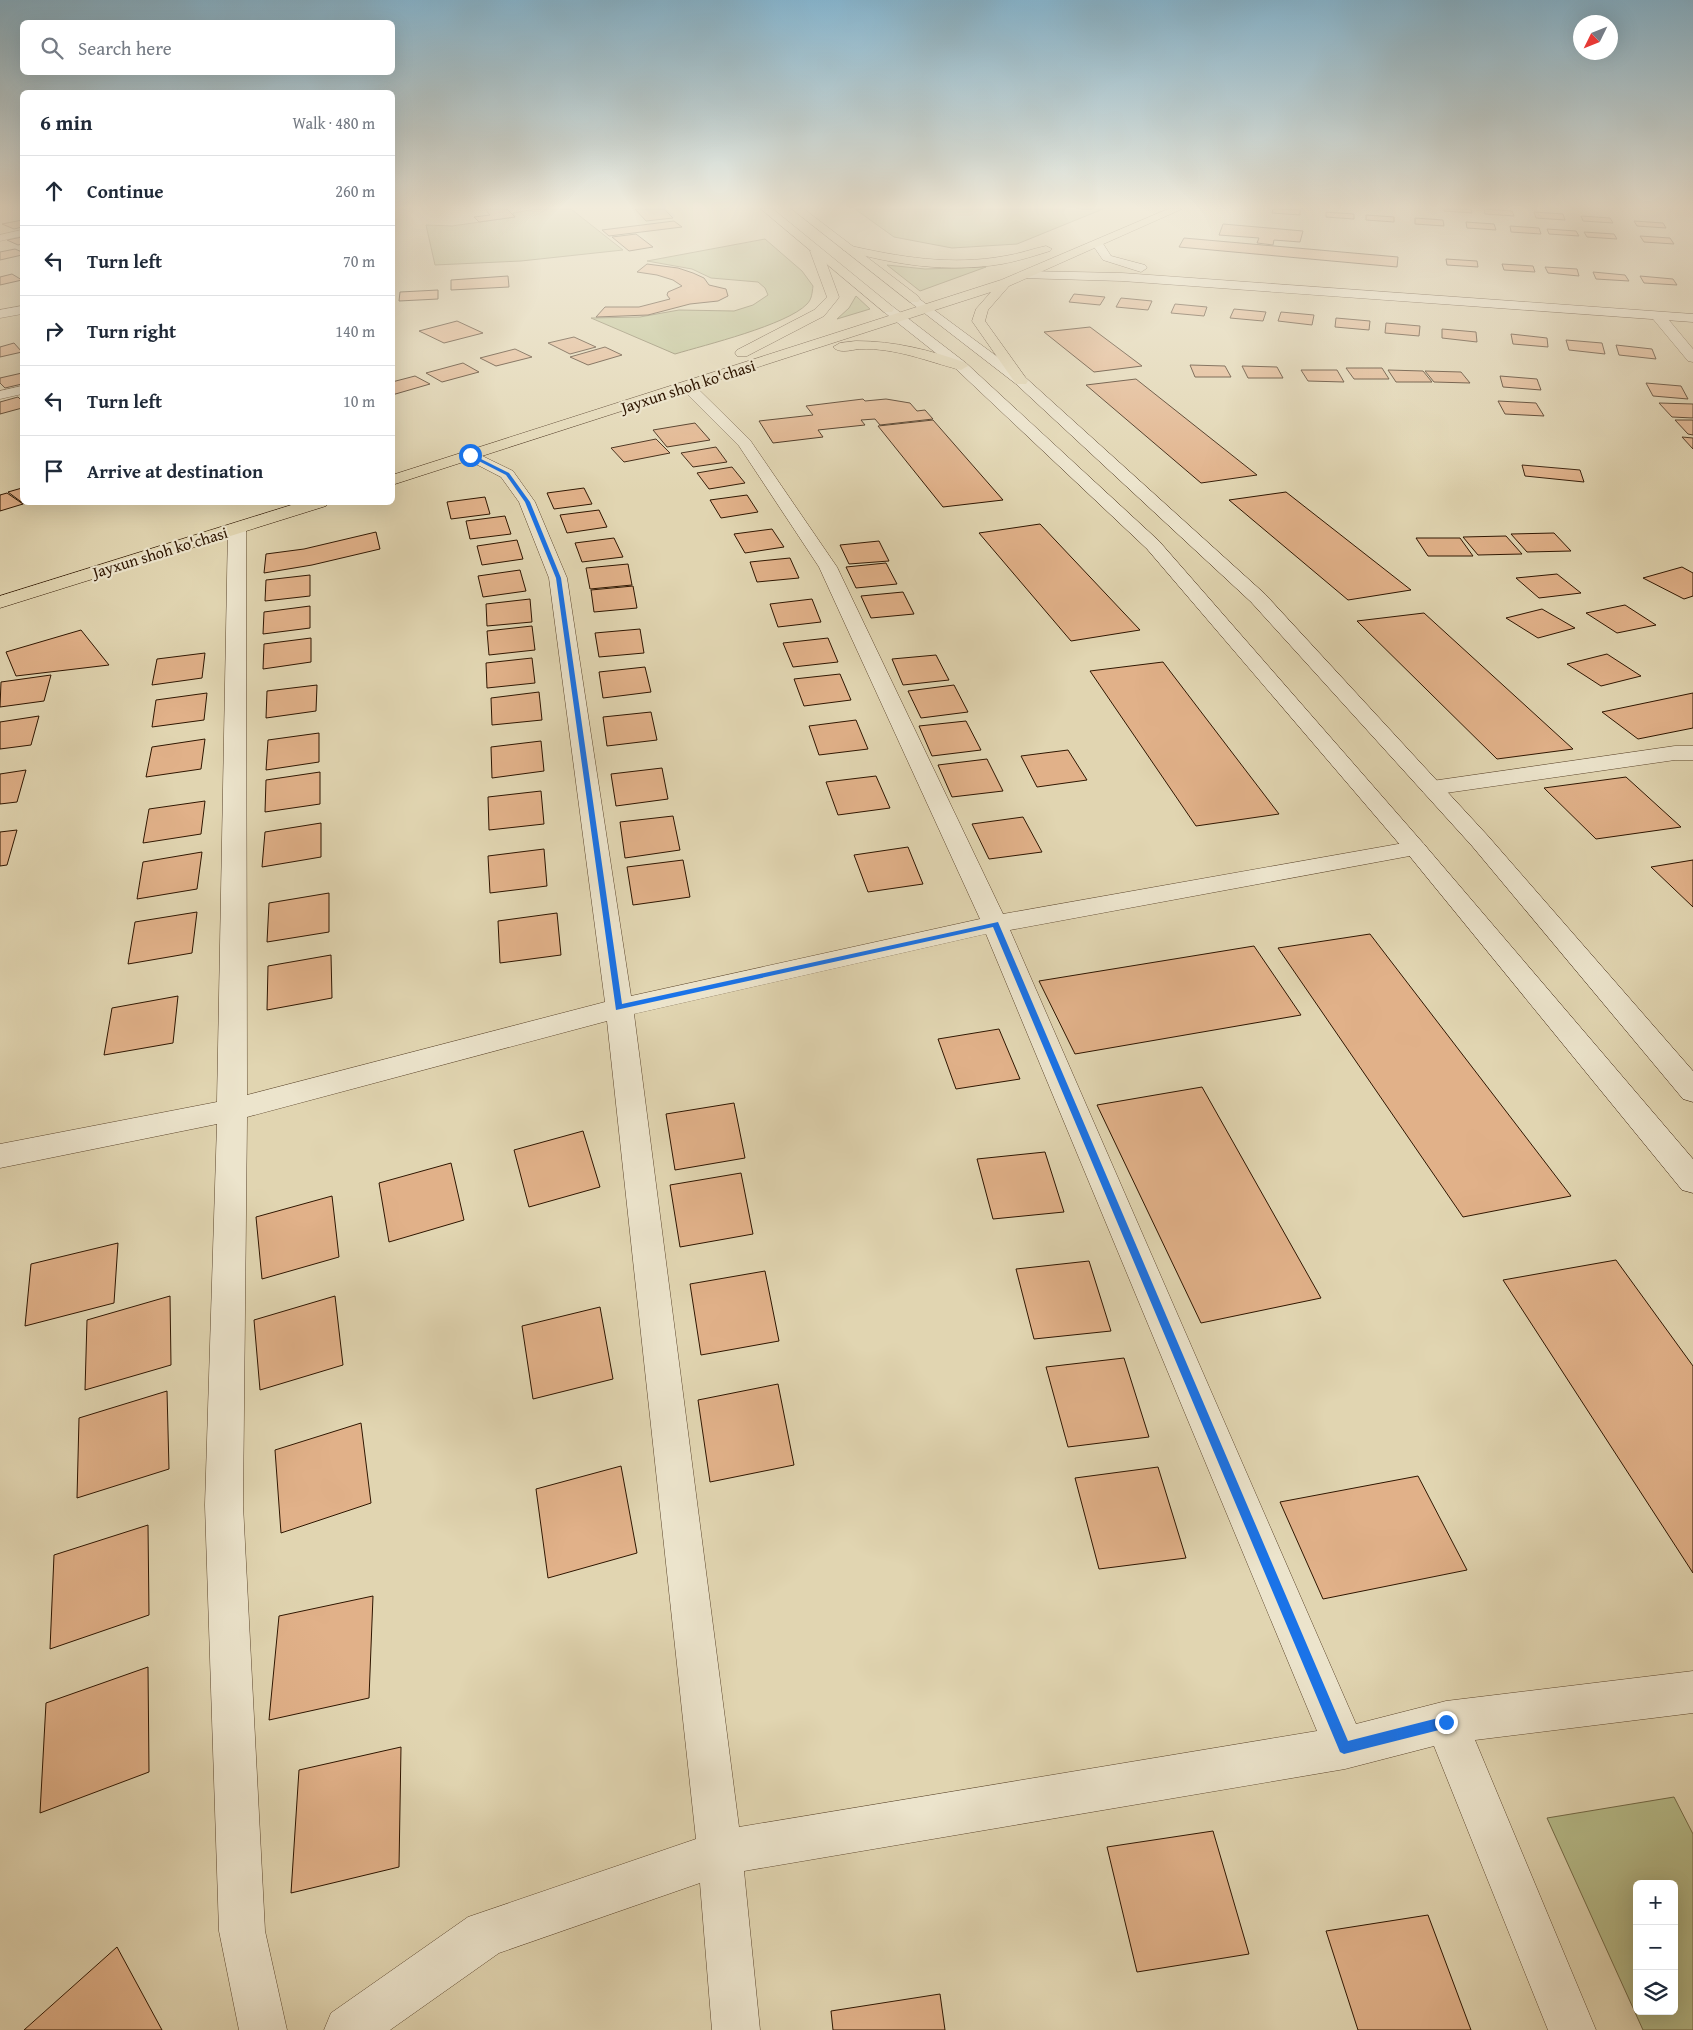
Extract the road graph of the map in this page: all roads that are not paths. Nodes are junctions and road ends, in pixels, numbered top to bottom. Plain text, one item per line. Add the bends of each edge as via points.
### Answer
1 (827, 304) edge
2 (880, 304) edge
3 (920, 304) joint
4 (987, 304) edge
5 (1489, 304) edge
6 (1632, 304) edge
7 (1693, 308) edge
8 (20, 310) edge
9 (0, 314) edge
10 (893, 314) junction
11 (1658, 316) junction
12 (1693, 318) edge
13 (1693, 358) edge
14 (762, 362) junction
15 (960, 366) junction
16 (1021, 381) junction
17 (687, 386) junction
18 (20, 390) edge
19 (0, 395) edge
20 (470, 455) junction
21 (395, 479) edge
22 (310, 505) edge
23 (237, 528) junction
24 (0, 602) edge
25 (1693, 753) edge
26 (1432, 788) junction
27 (1415, 848) junction
28 (996, 924) junction
29 (618, 1008) junction
30 (1693, 1090) edge
31 (232, 1110) junction
32 (0, 1156) edge
33 (1693, 1181) edge
34 (1693, 1692) edge
35 (1446, 1722) junction
36 (1344, 1748) junction
37 (720, 1853) junction
38 (263, 2030) edge
39 (348, 2030) edge
40 (736, 2030) edge
41 (1572, 2030) edge

1 - 10 main road, Jayxun shoh ko'chasi via 819,313 738,354
2 - 10 main road
3 - 10 main road, Jayxun shoh ko'chasi
3 - 16 street
4 - 16 main road via 978,321
5 - 11 street
6 - 7 street
8 - 9 street
10 - 14 main road, Jayxun shoh ko'chasi
10 - 15 street
11 - 12 street
11 - 13 street
14 - 15 main road via 859,345 921,351
14 - 17 main road, Jayxun shoh ko'chasi
15 - 27 street via 1153,545
16 - 26 street via 1258,598
17 - 20 main road, Jayxun shoh ko'chasi
17 - 28 street via 745,443 828,567
18 - 19 street
20 - 21 main road, Jayxun shoh ko'chasi
20 - 29 street via 507,474 527,502 558,578
22 - 23 main road, Jayxun shoh ko'chasi
23 - 24 main road, Jayxun shoh ko'chasi
23 - 31 street
25 - 26 street
26 - 30 street
27 - 28 street
27 - 33 street
28 - 29 street
28 - 36 street
29 - 31 street
29 - 37 street
31 - 32 street
31 - 38 street via 224,1505 242,1931
34 - 35 street
35 - 36 street
35 - 41 street
36 - 37 street
37 - 39 street via 485,1934
37 - 40 street

